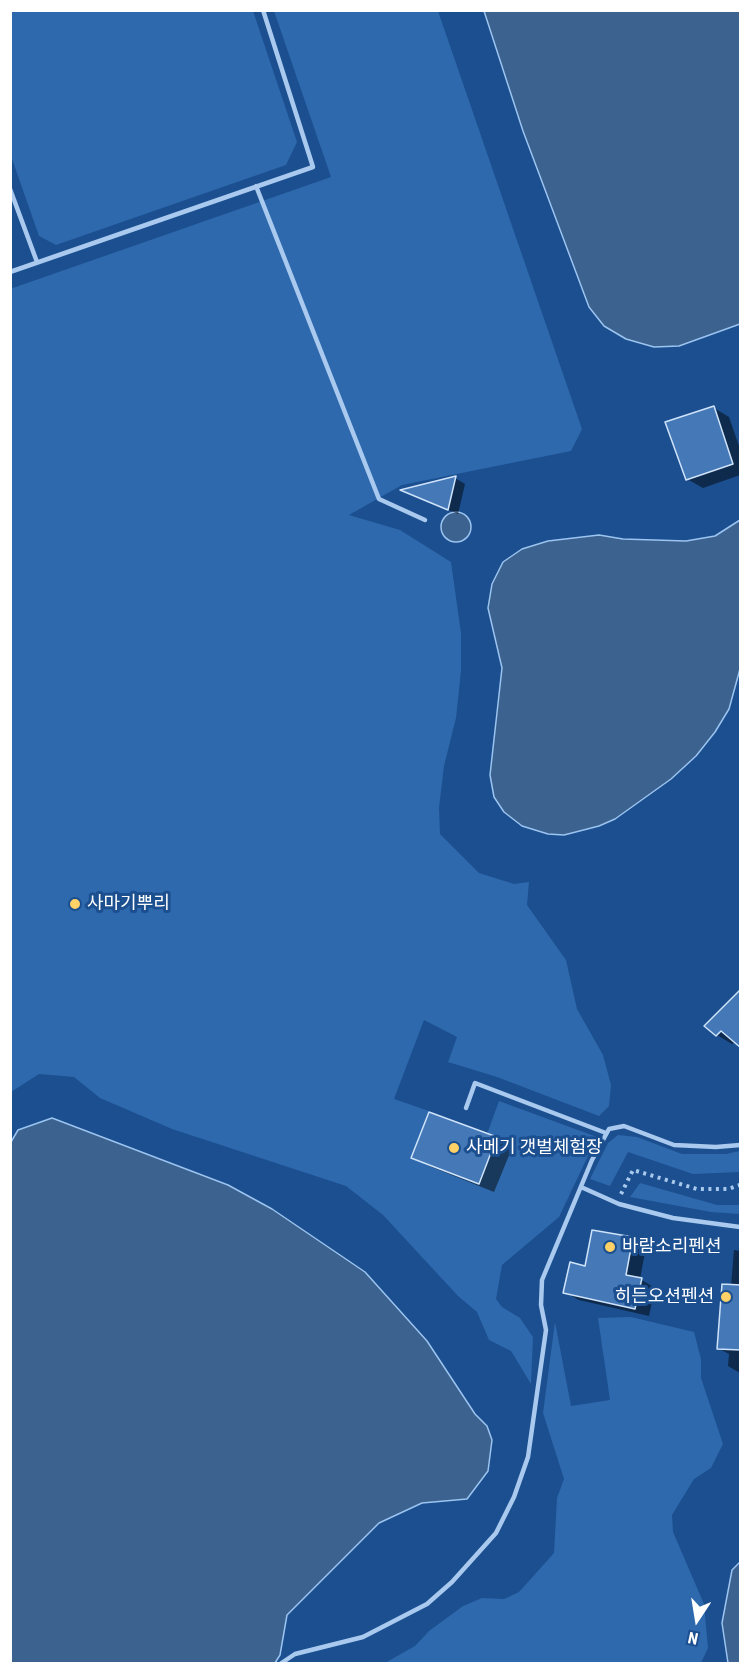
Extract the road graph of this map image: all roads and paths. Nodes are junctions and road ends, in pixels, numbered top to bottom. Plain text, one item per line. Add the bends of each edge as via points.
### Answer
1 (263, 10) edge
2 (256, 186) junction
3 (10, 189) edge
4 (37, 262) junction
5 (10, 272) edge
6 (425, 520) dead end
7 (466, 1108) dead end
8 (606, 1133) junction
9 (741, 1144) edge
10 (741, 1185) edge
11 (581, 1187) junction
12 (617, 1203) junction
13 (741, 1227) edge
14 (280, 1664) edge

1 - 2 lane via 313,167
2 - 4 lane
2 - 6 lane via 379,499
3 - 4 lane
4 - 5 lane
7 - 8 lane via 475,1083
8 - 9 lane via 624,1126 674,1145
8 - 11 lane
10 - 12 path via 697,1189 633,1170
11 - 12 lane
11 - 14 lane via 542,1280 546,1329 528,1457 496,1533 427,1604 363,1637 295,1654
12 - 13 lane via 673,1218

